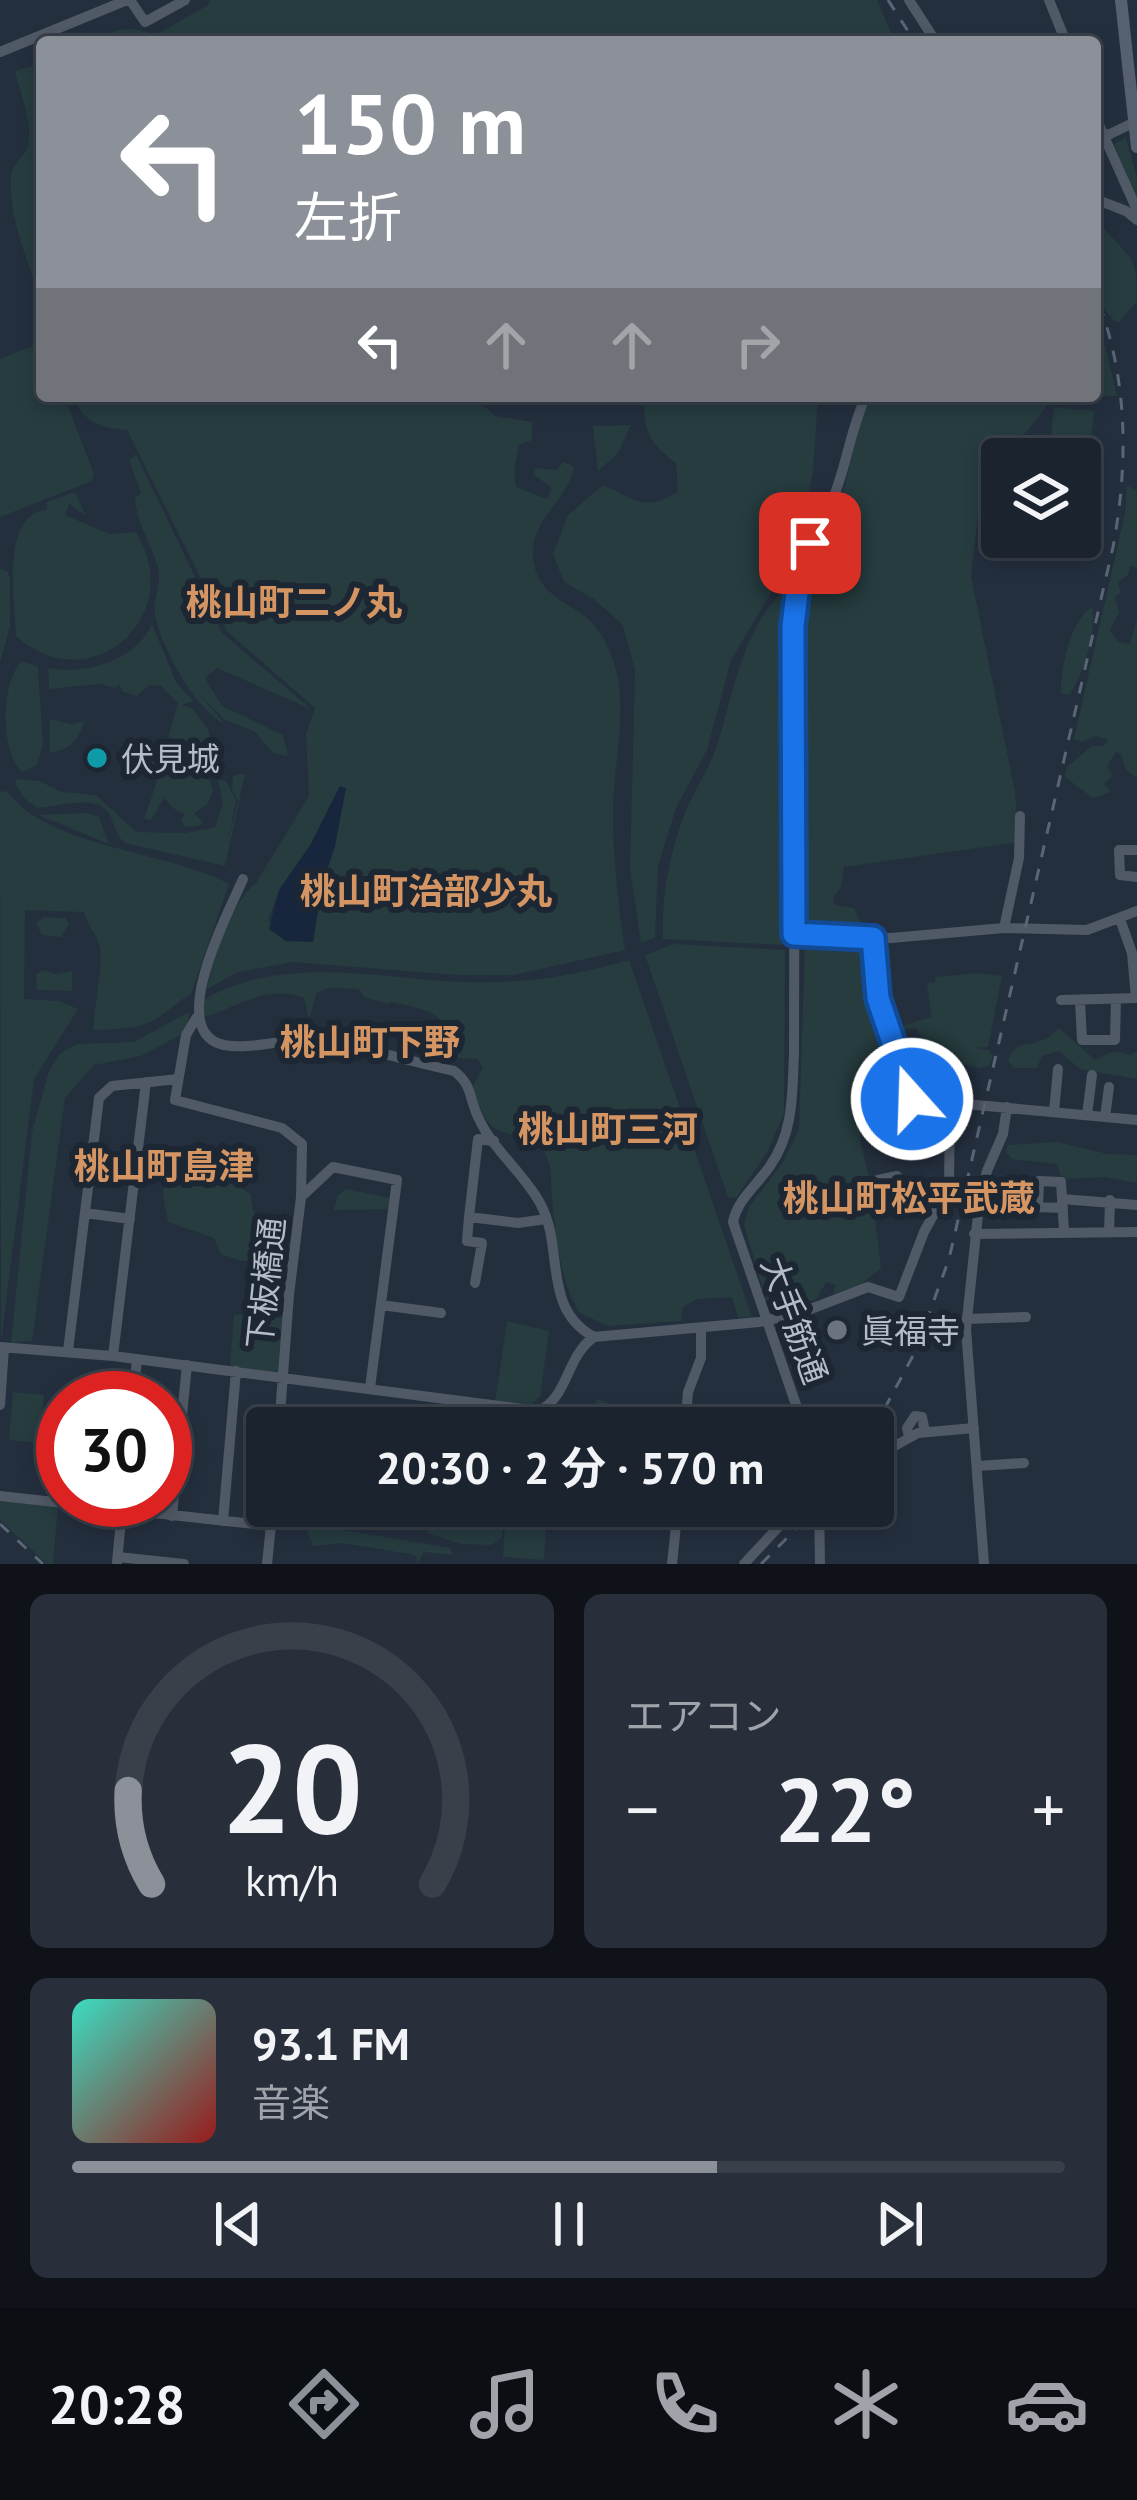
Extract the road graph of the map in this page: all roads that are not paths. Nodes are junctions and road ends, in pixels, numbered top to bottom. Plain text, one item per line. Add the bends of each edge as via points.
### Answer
1 (129, 0) edge
2 (185, 0) edge
3 (909, 0) edge
4 (1049, 0) edge
5 (1121, 0) edge
6 (40, 36) edge
7 (932, 36) edge
8 (1064, 36) edge
9 (36, 37) edge
10 (0, 52) edge
11 (1135, 122) edge
12 (1101, 135) edge
13 (1101, 137) edge
14 (1137, 147) edge
15 (1101, 202) edge
16 (1137, 210) edge
17 (1137, 220) edge
18 (863, 402) edge
19 (1020, 816) dead end
20 (1137, 850) edge
21 (1137, 877) edge
22 (243, 879) dead end
23 (1131, 912) edge
24 (1007, 928) junction
25 (794, 934) junction
26 (873, 938) junction
27 (1136, 998) edge
28 (1116, 999) junction
29 (1060, 1000) dead end
30 (1079, 1000) junction
31 (197, 1017) junction
32 (1058, 1070) dead end
33 (1093, 1076) dead end
34 (178, 1078) junction
35 (146, 1082) junction
36 (1109, 1088) dead end
37 (950, 1102) junction
38 (1007, 1107) junction
39 (1054, 1112) junction
40 (1087, 1115) junction
41 (1105, 1117) junction
42 (1137, 1120) edge
43 (494, 1141) junction
44 (887, 1178) dead end
45 (302, 1197) junction
46 (1110, 1200) junction
47 (1062, 1204) junction
48 (979, 1205) junction
49 (1137, 1205) edge
50 (1037, 1208) junction
51 (85, 1214) junction
52 (934, 1214) junction
53 (470, 1217) junction
54 (130, 1219) junction
55 (546, 1219) junction
56 (1064, 1231) junction
57 (1137, 1232) edge
58 (1109, 1233) junction
59 (974, 1234) junction
60 (475, 1283) dead end
61 (381, 1305) junction
62 (442, 1313) dead end
63 (1026, 1317) dead end
64 (967, 1319) junction
65 (764, 1320) junction
66 (701, 1329) junction
67 (594, 1337) junction
68 (2, 1347) edge
69 (68, 1351) junction
70 (113, 1356) junction
71 (137, 1359) junction
72 (187, 1365) junction
73 (136, 1371) edge
74 (186, 1371) edge
75 (236, 1371) junction
76 (283, 1376) junction
77 (370, 1388) junction
78 (0, 1405) edge
79 (281, 1407) edge
80 (687, 1407) edge
81 (797, 1407) edge
82 (974, 1428) junction
83 (894, 1446) edge
84 (1024, 1463) dead end
85 (977, 1466) junction
86 (0, 1496) edge
87 (36, 1499) edge
88 (192, 1518) edge
89 (223, 1521) junction
90 (246, 1523) edge
91 (120, 1527) edge
92 (271, 1527) edge
93 (675, 1527) edge
94 (778, 1527) edge
95 (820, 1527) edge
96 (118, 1560) edge
97 (184, 1564) edge
98 (267, 1564) edge
99 (672, 1564) edge
100 (744, 1564) edge
101 (820, 1564) edge
102 (984, 1564) edge

1 - 2 street via 145,22
1 - 6 street
3 - 7 street
4 - 8 street
5 - 11 main road
9 - 10 street
11 - 12 street
11 - 14 main road
13 - 16 street
15 - 17 street
18 - 25 street via 796,594
19 - 24 street
20 - 21 street via 1119,850 1120,875
22 - 31 street
23 - 24 street via 1093,930
23 - 27 street
24 - 26 street
25 - 26 street
25 - 65 street, 大手筋通 via 790,1122 771,1166 736,1209 734,1230
26 - 37 street via 878,998 912,1099
27 - 28 street
28 - 30 street
28 - 30 street via 1115,1040 1082,1040
29 - 30 street
31 - 34 street
31 - 43 street via 223,1045 303,1040 454,1071
32 - 39 street
33 - 40 street
34 - 35 street
34 - 45 street, 下板橋通 via 175,1100 282,1128 302,1144
35 - 51 street via 112,1086 100,1098
35 - 54 street
36 - 41 street
37 - 38 street
37 - 52 street via 949,1186
38 - 39 street
38 - 48 street
39 - 40 street
40 - 41 street
41 - 42 street
43 - 53 street via 478,1139
43 - 55 street
44 - 52 street via 890,1208 917,1205
45 - 61 street via 333,1167 397,1180
45 - 76 street, 下板橋通
46 - 47 street
46 - 49 street
46 - 58 street
47 - 50 street
47 - 50 street via 1061,1182 1039,1181
47 - 56 street
48 - 50 street
48 - 59 street
51 - 54 street
51 - 69 street
52 - 65 street via 899,1298 868,1287
53 - 55 street
53 - 60 street via 466,1241 482,1243
54 - 70 street
55 - 67 street via 562,1306
56 - 58 street
56 - 59 street
57 - 58 street
59 - 64 street
61 - 62 street
61 - 77 street
63 - 64 street
64 - 82 street
65 - 66 street
65 - 81 street, 大手筋通
66 - 67 street
66 - 80 street
67 - 77 street via 574,1355 555,1400 538,1411
68 - 69 street
68 - 78 street
69 - 70 street
70 - 71 street
71 - 72 street
71 - 73 street
72 - 74 street
72 - 75 street
75 - 76 street
75 - 89 street
76 - 77 street
76 - 79 street, 下板橋通
82 - 83 street via 925,1432
82 - 85 street
84 - 85 street
85 - 102 street
86 - 87 street
88 - 89 street
89 - 90 street
91 - 96 street
92 - 98 street
93 - 99 street
94 - 100 street
95 - 101 street
96 - 97 street

